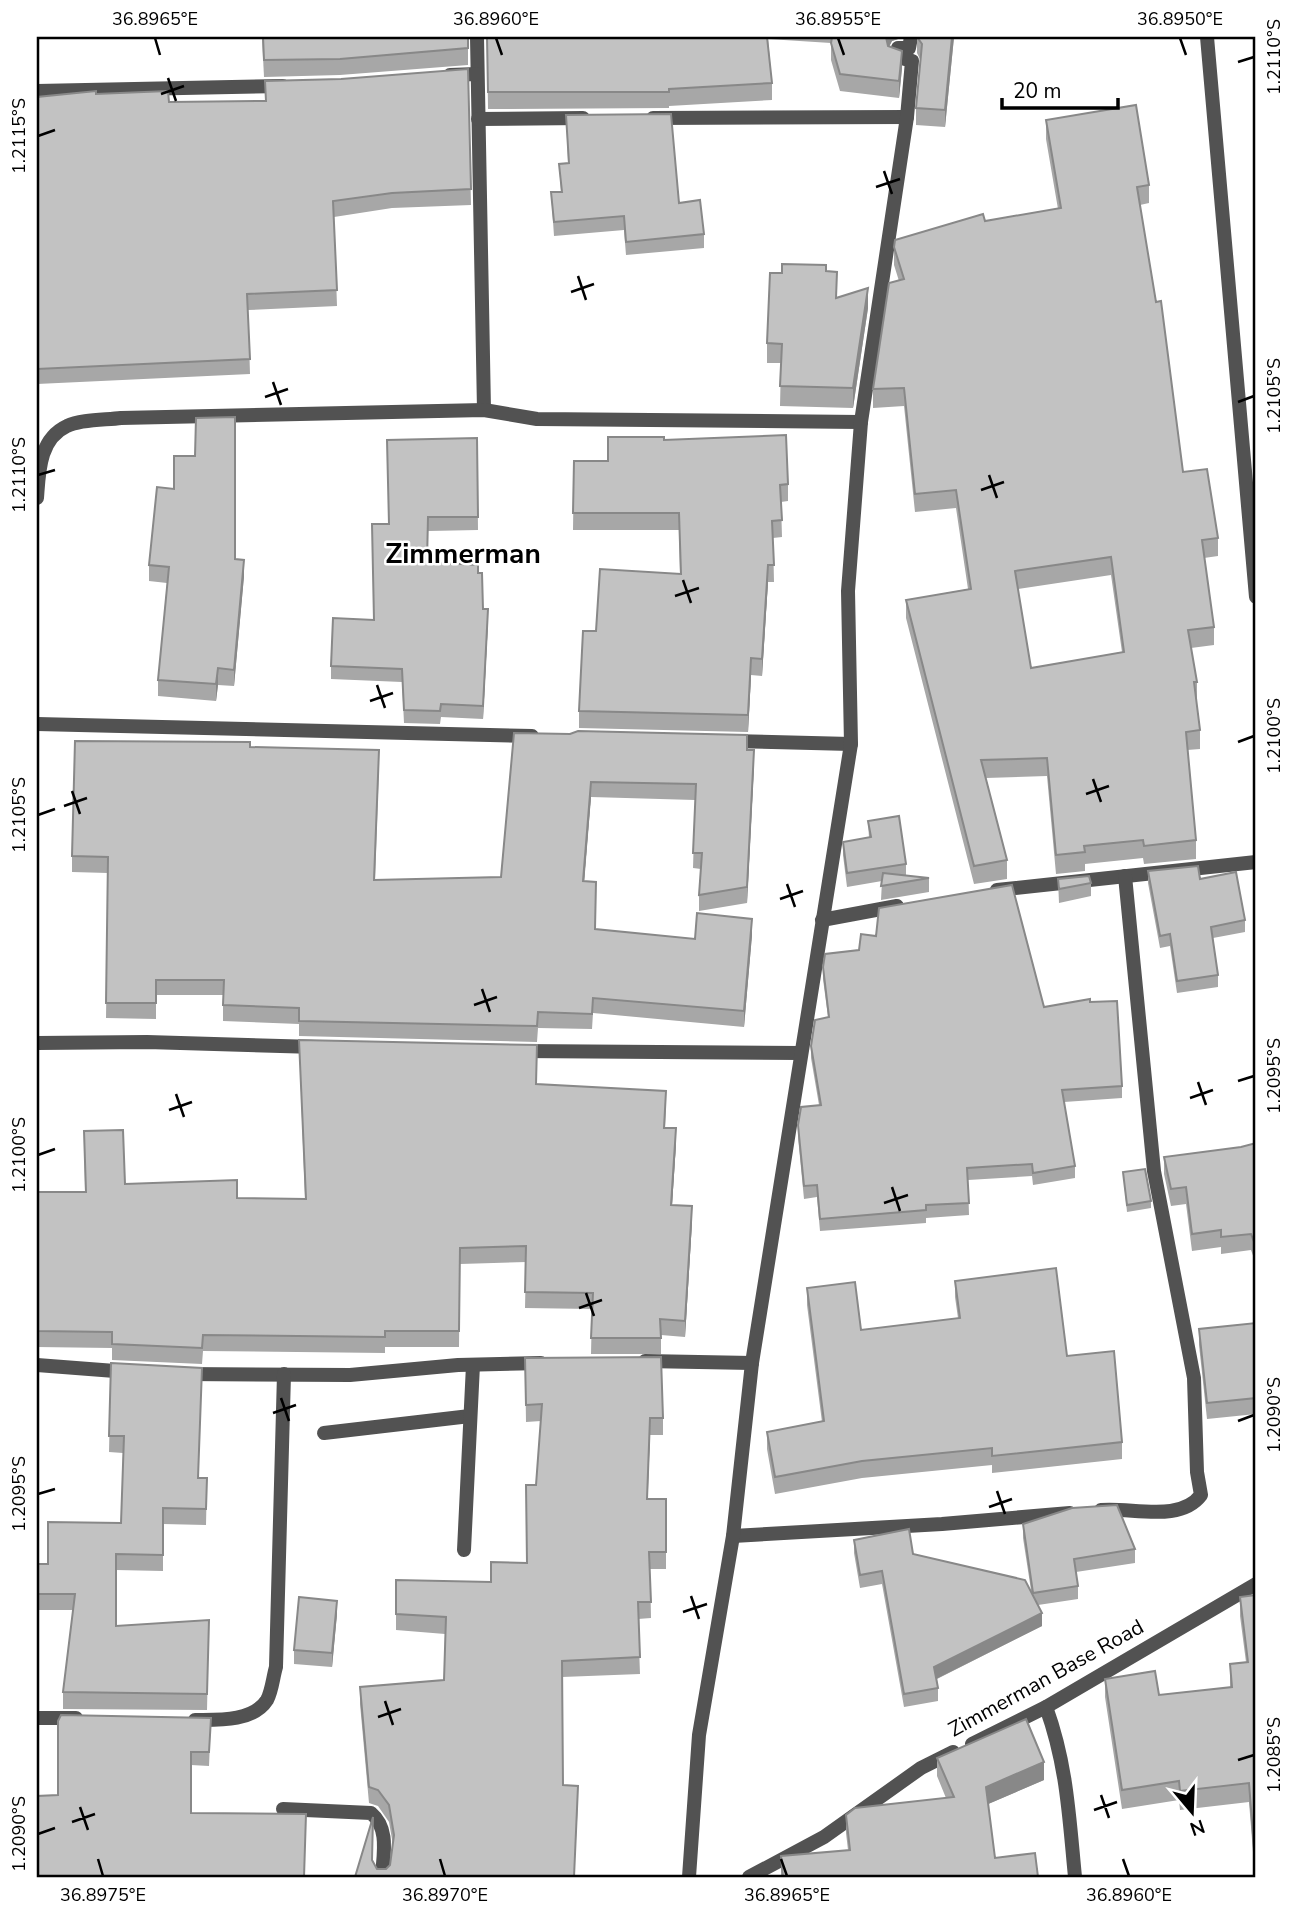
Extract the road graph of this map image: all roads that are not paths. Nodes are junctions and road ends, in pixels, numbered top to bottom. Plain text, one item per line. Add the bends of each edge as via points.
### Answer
1 (477, 37) edge
2 (911, 37) edge
3 (1207, 37) edge
4 (477, 75) junction
5 (436, 76) edge
6 (299, 85) edge
7 (37, 91) edge
8 (907, 117) junction
9 (602, 118) edge
10 (644, 118) edge
11 (478, 119) junction
12 (484, 410) junction
13 (862, 422) junction
14 (37, 498) edge
15 (1253, 539) edge
16 (1256, 597) edge
17 (37, 723) edge
18 (548, 736) edge
19 (713, 740) edge
20 (851, 744) junction
21 (1256, 862) edge
22 (1125, 876) junction
23 (979, 892) edge
24 (916, 903) edge
25 (822, 920) junction
26 (37, 1043) edge
27 (328, 1047) edge
28 (509, 1051) edge
29 (801, 1053) junction
30 (632, 1362) edge
31 (553, 1363) edge
32 (752, 1363) junction
33 (37, 1365) edge
34 (473, 1365) junction
35 (148, 1372) edge
36 (171, 1373) edge
37 (284, 1374) junction
38 (470, 1416) junction
39 (324, 1433) dead end
40 (733, 1536) junction
41 (464, 1550) dead end
42 (1256, 1584) edge
43 (1046, 1707) junction
44 (37, 1718) edge
45 (90, 1718) edge
46 (182, 1720) edge
47 (283, 1809) dead end
48 (382, 1877) edge
49 (690, 1877) edge
50 (749, 1877) edge
51 (1075, 1877) edge

1 - 4 street
2 - 8 street via 909,48 898,48 895,55 912,61
3 - 15 street
4 - 5 street
4 - 11 street
6 - 7 street
8 - 10 street
8 - 13 street
9 - 11 street
11 - 12 street
12 - 13 street via 537,419
12 - 14 street via 121,418 67,425 40,457
13 - 20 street via 848,591
15 - 16 street
17 - 18 street
19 - 20 street
20 - 25 street
21 - 22 street
22 - 23 street
22 - 40 street via 1154,1171 1194,1378 1201,1495 1181,1511 1113,1509
24 - 25 street
25 - 29 street
26 - 27 street
28 - 29 street
29 - 32 street
30 - 32 street
31 - 34 street
32 - 40 street
33 - 35 street
34 - 37 street via 349,1375
34 - 38 street
36 - 37 street
37 - 46 street via 276,1667 267,1700 247,1714 222,1720
38 - 39 street
38 - 41 street
40 - 49 street via 699,1735
42 - 43 street, Zimmerman Base Road
43 - 50 street, Zimmerman Base Road via 921,1768 824,1837
43 - 51 street via 1061,1747 1070,1797
44 - 45 street
47 - 48 street via 371,1813 379,1819 384,1836

